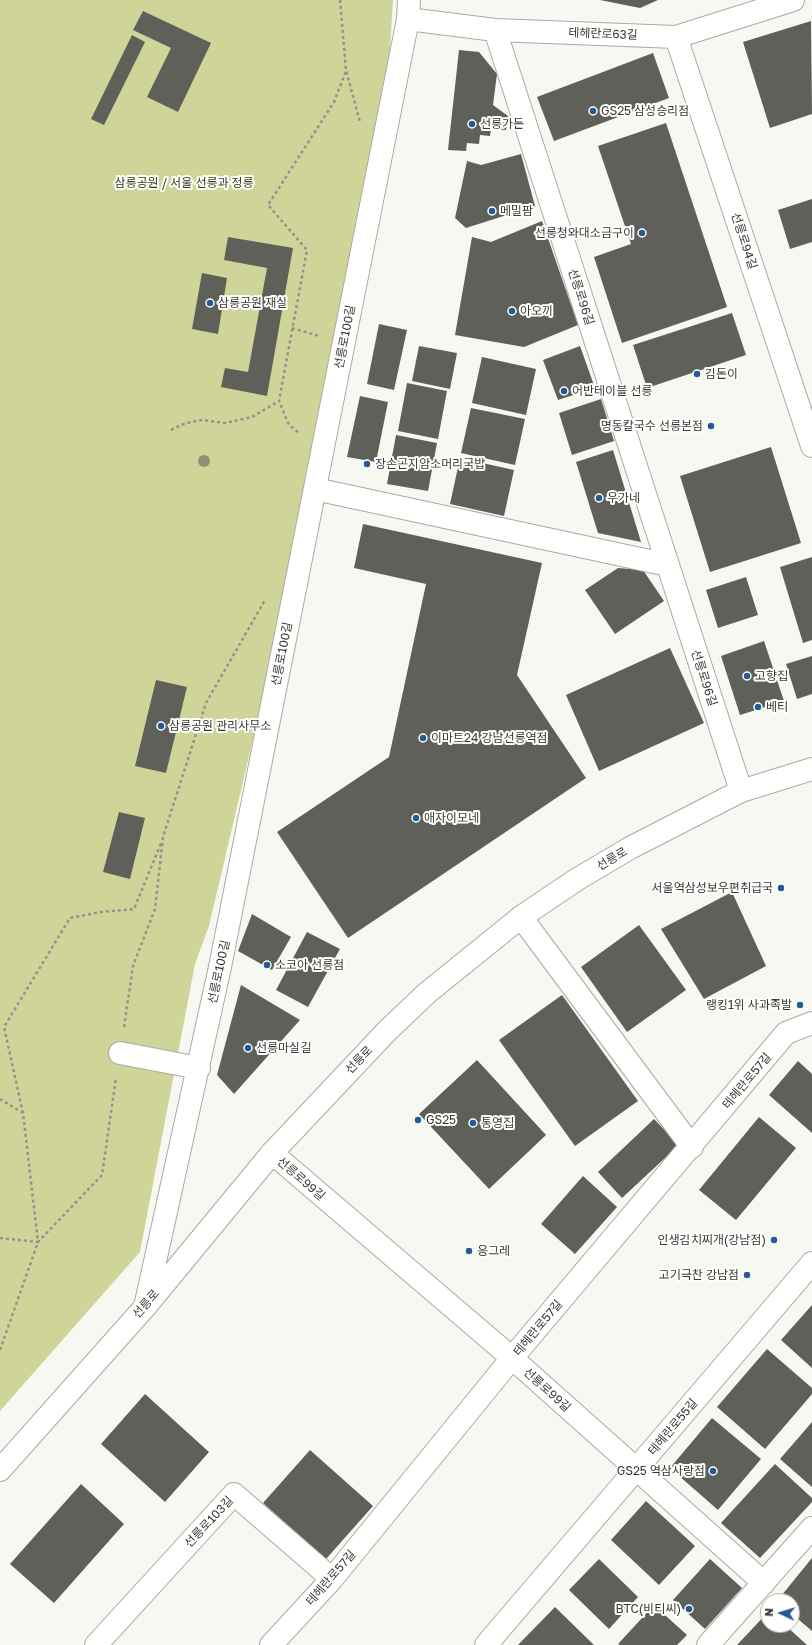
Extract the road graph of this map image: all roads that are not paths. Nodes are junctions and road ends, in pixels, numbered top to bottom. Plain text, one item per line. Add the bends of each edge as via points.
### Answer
1 (793, 0) edge
2 (408, 9) edge
3 (495, 30) junction
4 (676, 37) junction
5 (812, 446) edge
6 (315, 489) junction
7 (668, 565) junction
8 (812, 769) edge
9 (741, 791) junction
10 (521, 917) junction
11 (812, 1023) edge
12 (120, 1053) road end
13 (199, 1068) junction
14 (692, 1147) junction
15 (272, 1154) junction
16 (812, 1263) edge
17 (145, 1307) junction
18 (512, 1358) junction
19 (0, 1470) edge
20 (636, 1471) junction
21 (812, 1528) edge
22 (332, 1579) junction
23 (764, 1583) junction
24 (96, 1645) edge
25 (271, 1645) edge
26 (486, 1645) edge
27 (708, 1645) edge

1 - 4 street, 테헤란로63길
2 - 3 street, 테헤란로63길
2 - 6 street, 선릉로100길
3 - 4 street, 테헤란로63길
3 - 7 street, 선릉로96길
4 - 5 street, 선릉로94길
6 - 7 street
6 - 13 street, 선릉로100길
7 - 9 street, 선릉로96길
8 - 9 street, 선릉로
9 - 10 street, 선릉로 via 630,848
10 - 14 street
10 - 15 street, 선릉로 via 427,992
11 - 14 street, 테헤란로57길 via 786,1033
12 - 13 street
13 - 17 street, 선릉로100길
14 - 18 street, 테헤란로57길
15 - 17 street, 선릉로
15 - 18 street, 선릉로99길
16 - 20 street, 테헤란로55길
17 - 19 street, 선릉로
18 - 20 street, 선릉로99길
18 - 22 street, 테헤란로57길
20 - 23 street, 선릉로99길
20 - 26 street, 테헤란로55길
21 - 23 street
22 - 24 street, 선릉로103길 via 234,1494
22 - 25 street, 테헤란로57길
23 - 27 street

